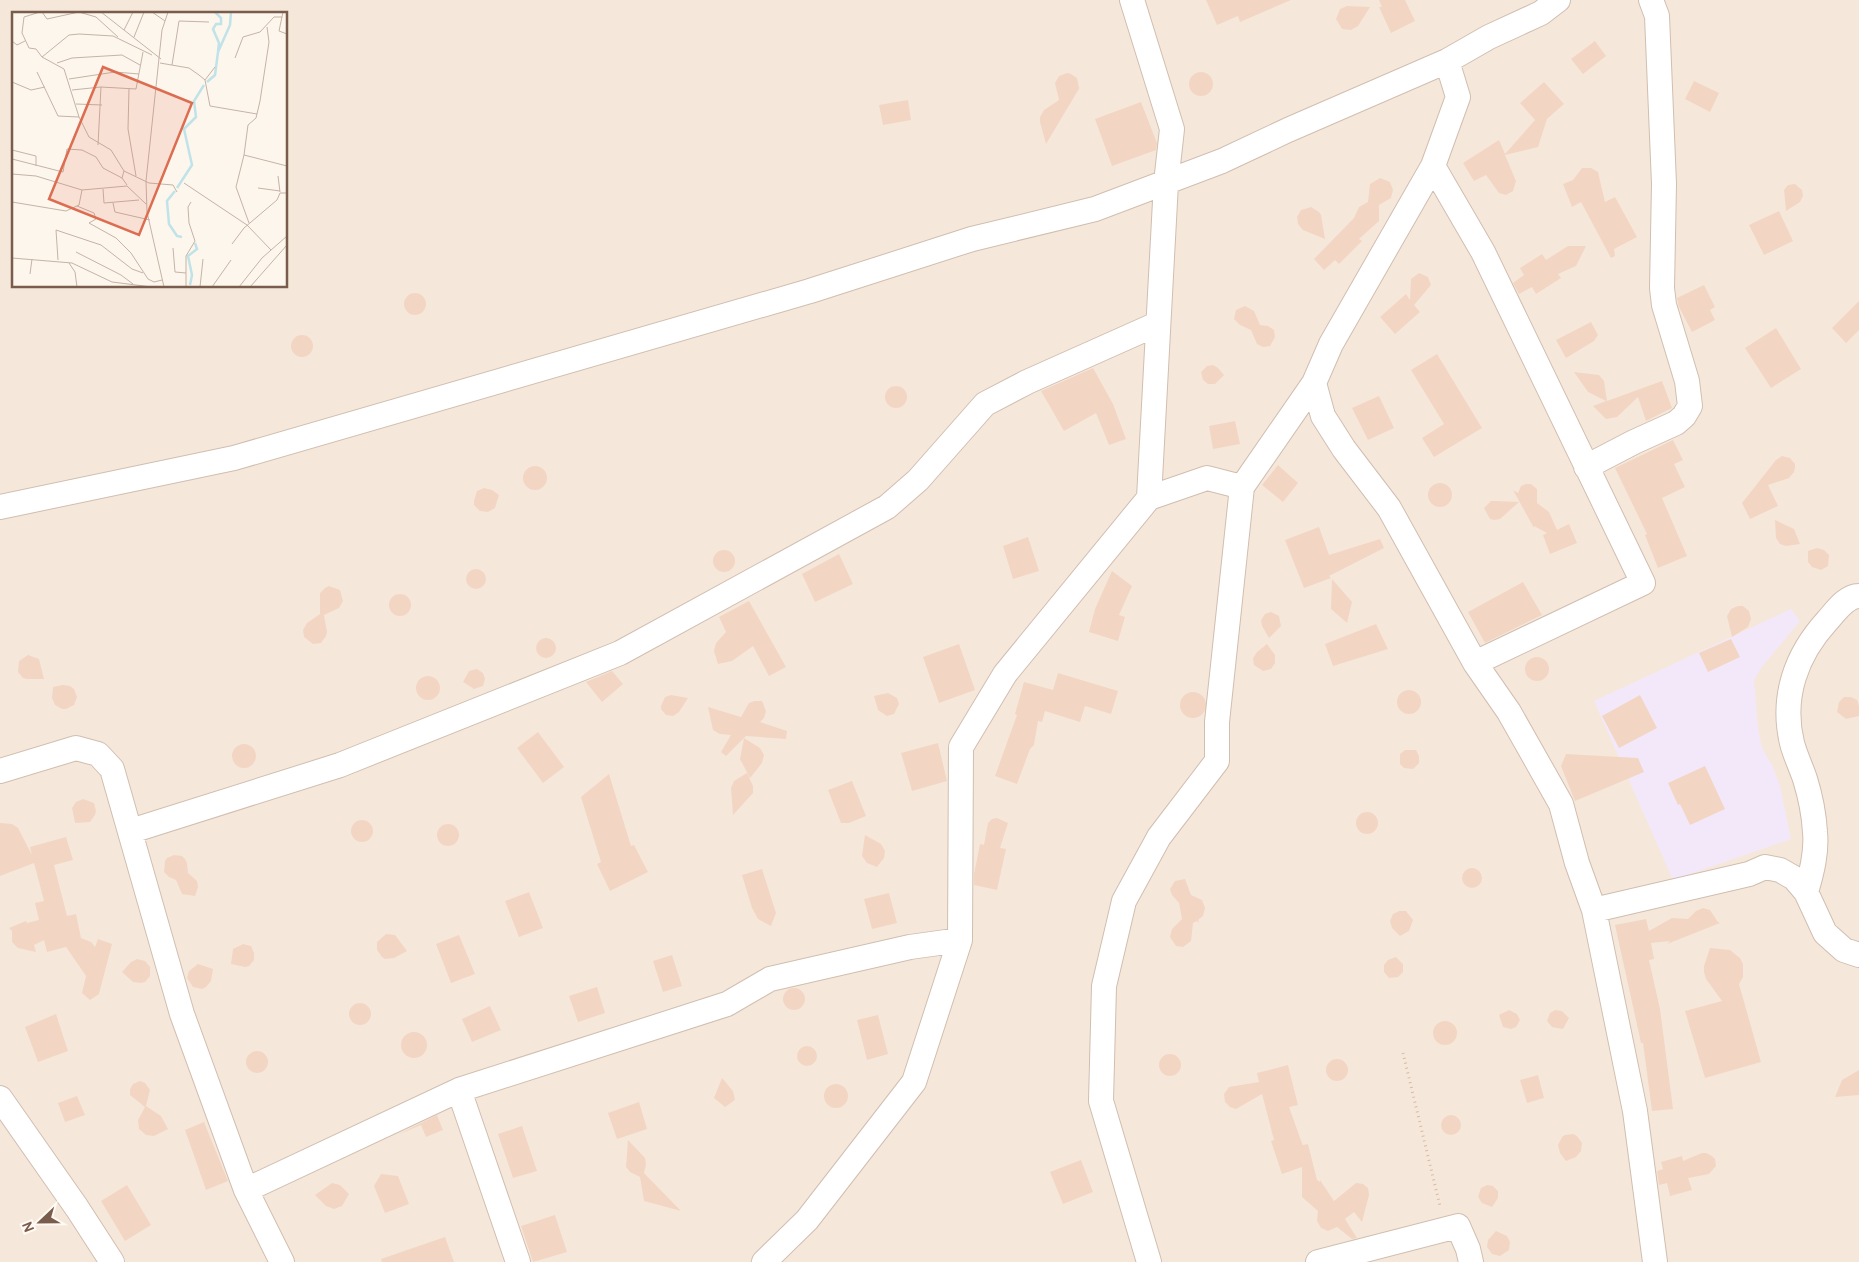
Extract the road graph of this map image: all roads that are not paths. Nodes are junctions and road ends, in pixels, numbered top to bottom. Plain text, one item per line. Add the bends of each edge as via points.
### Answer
1 (1132, 0) edge
2 (1558, 0) edge
3 (1651, 0) edge
4 (1447, 60) junction
5 (1433, 166) junction
6 (1166, 183) junction
7 (1157, 324) junction
8 (1314, 383) junction
9 (1586, 467) junction
10 (1242, 487) junction
11 (1149, 498) junction
12 (0, 507) edge
13 (1859, 596) edge
14 (1475, 664) junction
15 (0, 771) edge
16 (131, 831) junction
17 (1806, 892) junction
18 (1594, 910) junction
19 (960, 940) junction
20 (1859, 955) edge
21 (459, 1090) junction
22 (0, 1098) edge
23 (246, 1190) junction
24 (112, 1262) edge
25 (282, 1262) edge
26 (518, 1262) edge
27 (764, 1262) edge
28 (1149, 1262) edge
29 (1318, 1262) edge
30 (1471, 1262) edge
31 (1655, 1262) edge

1 - 6 street via 1172,129
2 - 4 street via 1541,13
3 - 9 street via 1657,16 1664,184 1662,288 1687,381 1690,406 1676,424
4 - 5 street via 1458,97
4 - 6 street
5 - 8 street via 1331,344
5 - 9 street via 1483,252
6 - 7 street
6 - 12 street via 1095,209 972,239 810,291 234,458
7 - 11 street
7 - 16 street via 985,404 918,480 887,507 620,653 340,766
8 - 10 street
8 - 14 street via 1322,416 1389,508
9 - 14 street via 1643,583
10 - 11 street via 1207,478
10 - 28 street via 1217,722 1217,761 1159,837 1124,901 1104,986 1101,1101
11 - 19 street via 1005,674 961,747
13 - 17 street via 1852,596 1842,604 1821,628 1805,650 1791,684 1788,716 1792,744 1806,782 1815,832 1814,862
14 - 18 street via 1509,712 1561,804
15 - 16 street via 76,748 98,754 112,769
16 - 23 street via 182,1014
17 - 18 street via 1794,878 1780,870 1764,867 1749,874
17 - 20 street via 1826,933 1844,950
18 - 31 street via 1635,1111
19 - 21 street via 910,947 770,979 727,1004
19 - 27 street via 914,1082 807,1220
21 - 23 street
21 - 26 street
22 - 24 street
23 - 25 street
29 - 30 street via 1458,1226

